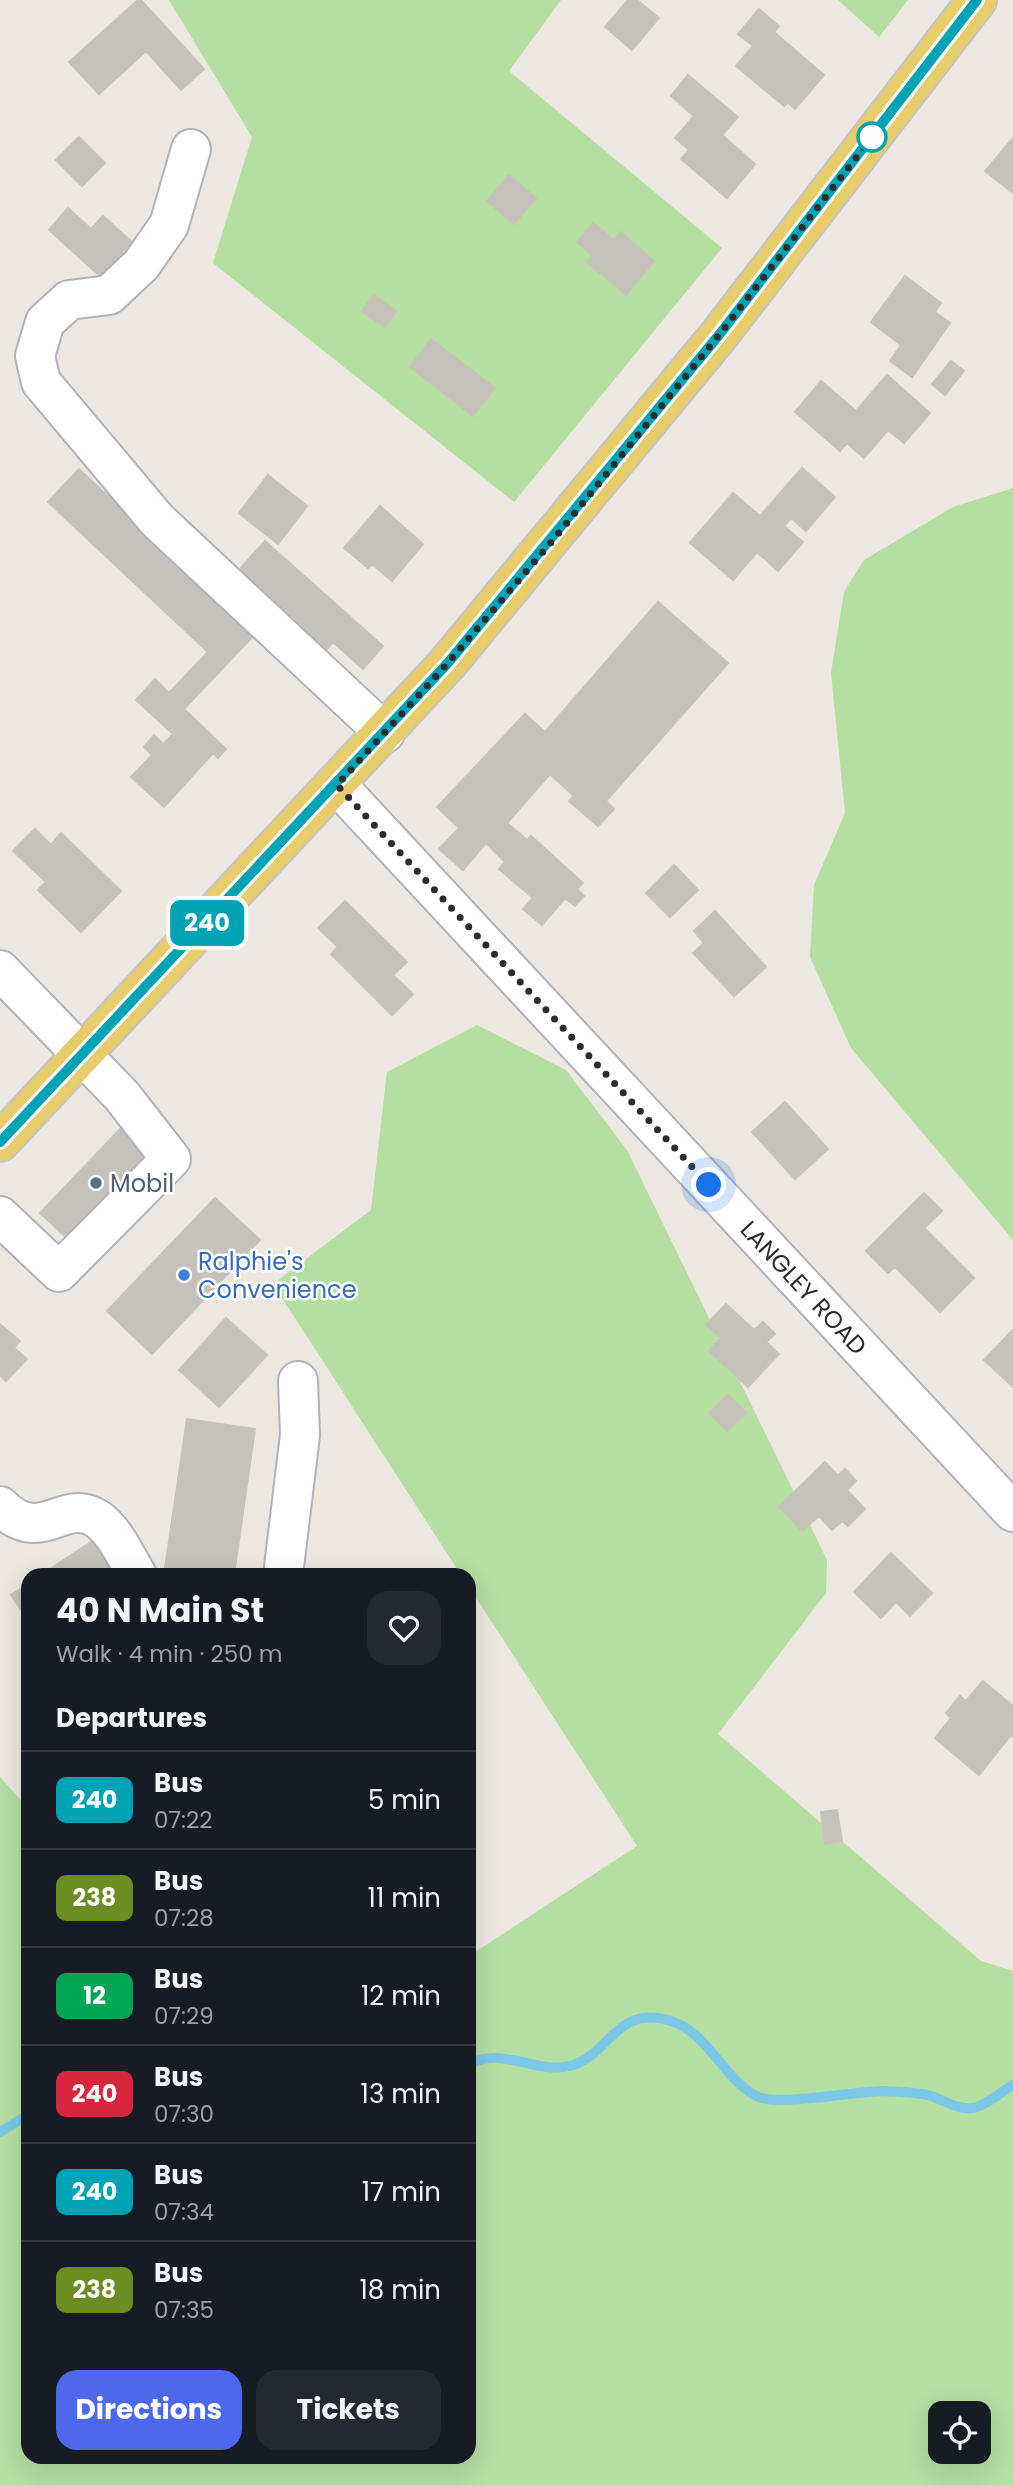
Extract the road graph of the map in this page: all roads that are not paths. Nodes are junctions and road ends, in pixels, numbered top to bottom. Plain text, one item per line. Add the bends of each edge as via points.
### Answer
1 (977, 0) edge
2 (191, 149) dead end
3 (385, 733) junction
4 (337, 785) junction
5 (0, 970) edge
6 (83, 1056) junction
7 (0, 1142) edge
8 (0, 1216) edge
9 (298, 1381) dead end
10 (0, 1506) edge
11 (1013, 1512) edge
12 (133, 1568) edge
13 (284, 1568) edge

1 - 3 main road via 719,335 553,540
2 - 3 street via 170,225 141,265 109,295 69,300 45,322 35,356 41,382 157,520
3 - 4 main road
4 - 6 main road
4 - 11 street, LANGLEY ROAD
5 - 6 street
6 - 7 main road
6 - 8 street via 171,1158 59,1272
9 - 13 street via 300,1435
10 - 12 street via 16,1520 31,1524 76,1513 94,1517 108,1529

